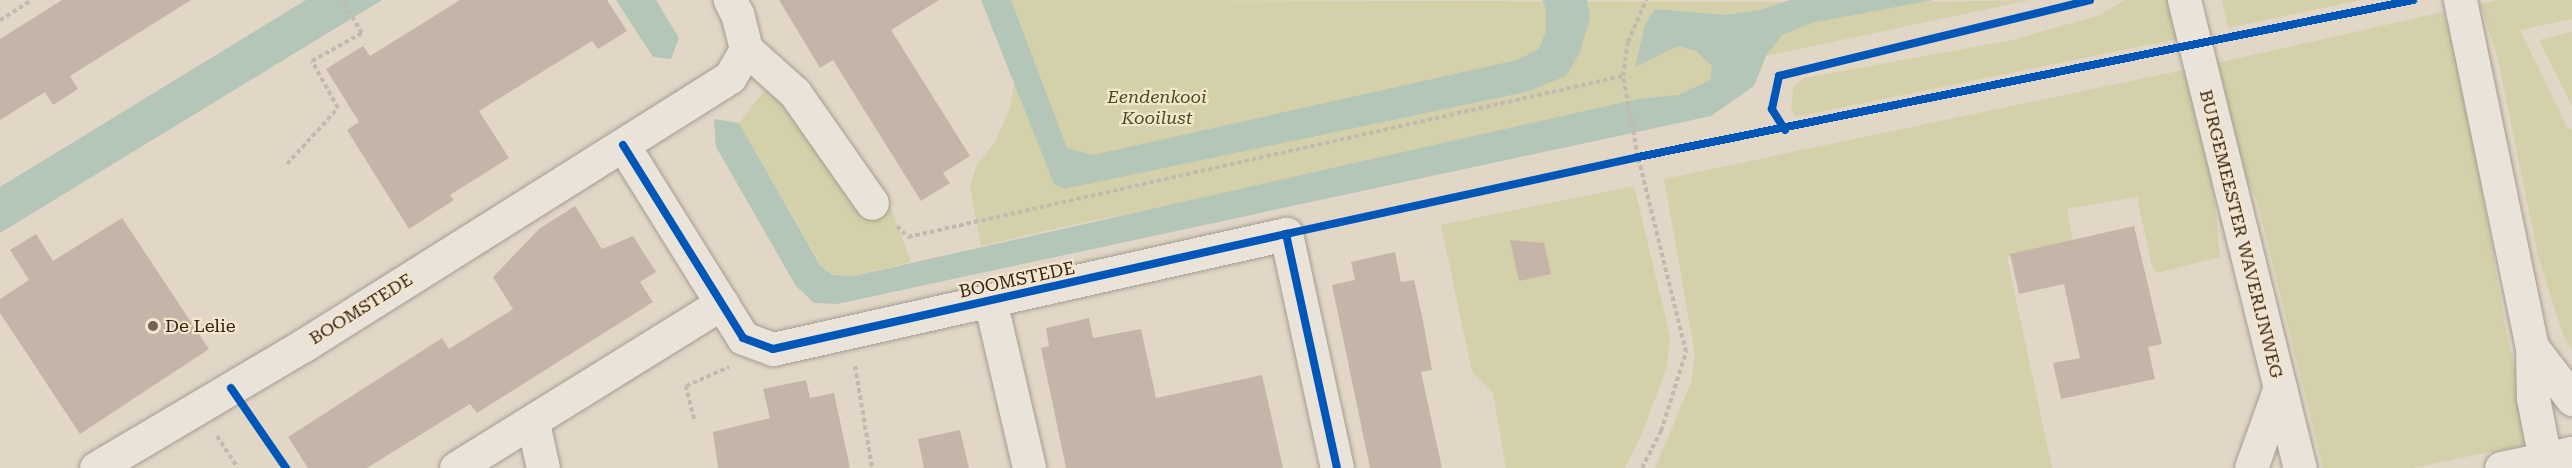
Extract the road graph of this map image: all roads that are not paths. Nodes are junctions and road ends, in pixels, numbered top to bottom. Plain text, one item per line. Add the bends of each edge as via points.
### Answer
1 (730, 0) edge
2 (2184, 0) edge
3 (2460, 0) edge
4 (746, 49) junction
5 (623, 145) junction
6 (872, 203) road end
7 (990, 300) junction
8 (722, 303) junction
9 (2532, 347) junction
10 (2280, 387) junction
11 (2572, 399) edge
12 (533, 423) junction
13 (2555, 460) edge
14 (96, 468) edge
15 (456, 468) edge
16 (543, 468) edge
17 (1029, 468) edge
18 (1337, 468) edge
19 (2250, 468) edge
20 (2300, 468) edge
21 (2501, 468) edge

1 - 4 street
2 - 10 street, BURGEMEESTER WAVERIJNWEG
3 - 9 street
4 - 5 street, BOOMSTEDE via 730,77
4 - 6 street via 795,93
5 - 8 street
5 - 14 street, BOOMSTEDE via 304,345
7 - 8 street, BOOMSTEDE via 773,349 743,338
7 - 17 street, BOOMSTEDE
7 - 18 street, BOOMSTEDE via 1286,234
8 - 12 street
9 - 11 street
9 - 13 street via 2533,398
10 - 19 street
10 - 20 street, BURGEMEESTER WAVERIJNWEG
12 - 15 street
12 - 16 street
13 - 21 street

